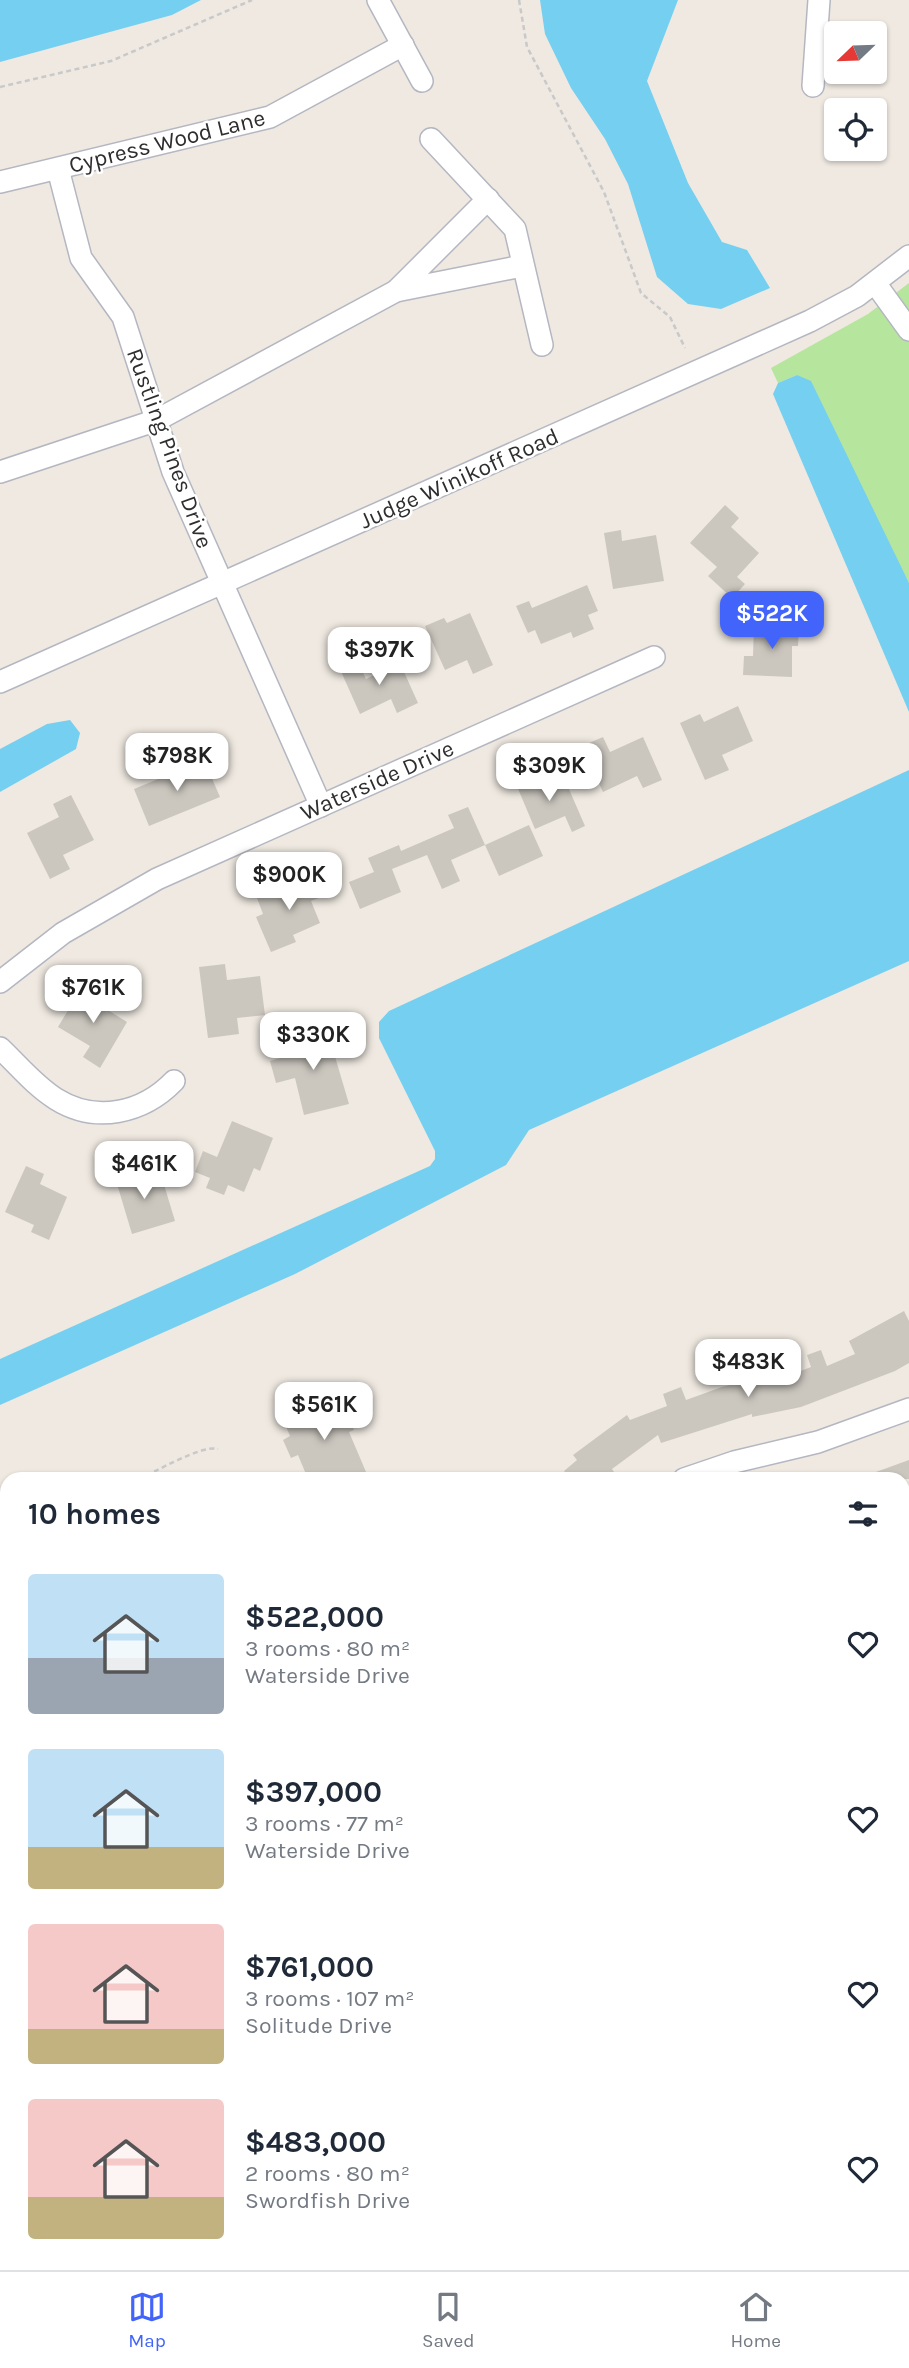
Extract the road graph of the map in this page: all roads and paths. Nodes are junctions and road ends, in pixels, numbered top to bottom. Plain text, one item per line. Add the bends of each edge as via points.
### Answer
1 (252, 0) edge
2 (378, 0) edge
3 (519, 0) edge
4 (819, 0) edge
5 (402, 45) junction
6 (422, 80) dead end
7 (813, 86) dead end
8 (0, 87) edge
9 (431, 139) dead end
10 (58, 169) junction
11 (0, 183) edge
12 (488, 199) junction
13 (909, 256) edge
14 (522, 266) junction
15 (875, 283) junction
16 (396, 290) junction
17 (909, 330) edge
18 (542, 345) dead end
19 (685, 348) dead end
20 (156, 420) junction
21 (0, 472) edge
22 (221, 583) junction
23 (654, 657) dead end
24 (0, 682) edge
25 (321, 806) junction
26 (0, 982) edge
27 (0, 1048) edge
28 (174, 1081) dead end
29 (909, 1409) edge
30 (218, 1449) dead end
31 (154, 1472) edge
32 (705, 1472) edge

1 - 8 path via 111,61
2 - 5 street
3 - 19 path via 527,47 604,192 641,293 670,317
4 - 7 street
5 - 6 street
5 - 10 street, Cypress Wood Lane via 270,117
9 - 12 street
10 - 11 street, Cypress Wood Lane
10 - 20 street, Rustling Pines Drive via 81,258 123,317
12 - 14 street via 516,229
12 - 16 street
13 - 15 street, Judge Winikoff Road
14 - 16 street
14 - 18 street
15 - 17 street
15 - 22 street, Judge Winikoff Road via 810,321
16 - 20 street
20 - 21 street
20 - 22 street, Rustling Pines Drive
22 - 24 street, Judge Winikoff Road
22 - 25 street, Rustling Pines Drive
23 - 25 street, Waterside Drive
25 - 26 street, Waterside Drive via 109,904
27 - 28 street via 55,1099 88,1112 135,1108
29 - 32 street via 818,1442
30 - 31 path via 213,1447

